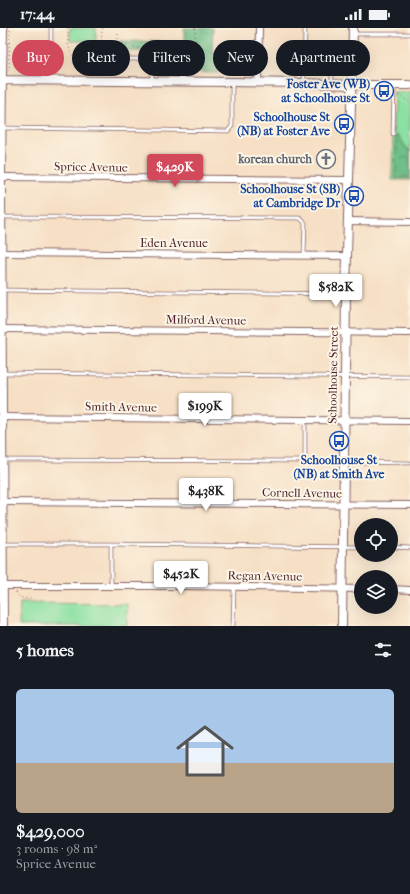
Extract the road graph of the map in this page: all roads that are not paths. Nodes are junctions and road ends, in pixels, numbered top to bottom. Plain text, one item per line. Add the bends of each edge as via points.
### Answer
1 (3, 28) edge
2 (51, 28) edge
3 (259, 28) edge
4 (305, 28) edge
5 (353, 31) edge
6 (410, 34) edge
7 (1, 38) edge
8 (152, 76) edge
9 (332, 76) edge
10 (351, 76) edge
11 (1, 80) edge
12 (51, 81) junction
13 (152, 82) junction
14 (232, 82) junction
15 (258, 83) junction
16 (304, 83) junction
17 (332, 84) junction
18 (351, 85) junction
19 (410, 85) edge
20 (394, 88) junction
21 (1, 128) junction
22 (393, 134) dead end
23 (1, 177) junction
24 (349, 180) junction
25 (2, 217) junction
26 (348, 221) junction
27 (410, 222) edge
28 (1, 253) edge
29 (304, 255) junction
30 (347, 256) junction
31 (2, 290) junction
32 (346, 294) junction
33 (2, 329) junction
34 (345, 333) junction
35 (410, 334) edge
36 (2, 372) junction
37 (345, 376) junction
38 (410, 377) edge
39 (1, 417) edge
40 (305, 419) junction
41 (344, 420) junction
42 (410, 421) edge
43 (3, 460) junction
44 (344, 462) junction
45 (410, 463) edge
46 (3, 502) junction
47 (344, 504) junction
48 (410, 505) edge
49 (3, 544) junction
50 (111, 544) junction
51 (343, 547) junction
52 (354, 547) edge
53 (398, 547) edge
54 (410, 548) edge
55 (2, 585) edge
56 (111, 586) junction
57 (234, 587) junction
58 (342, 588) junction
59 (354, 589) edge
60 (398, 589) edge
61 (410, 590) edge
62 (3, 626) edge
63 (233, 626) edge
64 (342, 626) edge

1 - 7 street
2 - 12 lane
3 - 15 street
4 - 16 lane
5 - 6 lane
7 - 11 street
8 - 13 lane
9 - 17 lane
10 - 18 street, Schoolhouse Street
11 - 12 street
11 - 21 street
12 - 13 street
13 - 14 street
14 - 15 street
14 - 21 lane via 232,126 228,131
15 - 16 street
16 - 17 street
17 - 18 street
18 - 20 street
18 - 24 street, Schoolhouse Street
19 - 20 street
20 - 22 lane
21 - 23 street
23 - 24 street, Sprice Avenue
23 - 25 street
24 - 26 street, Schoolhouse Street
25 - 28 street
25 - 29 lane via 300,218 304,223
26 - 27 street
26 - 30 street, Schoolhouse Street
28 - 29 street, Eden Avenue
28 - 31 street
29 - 30 street, Eden Avenue
30 - 32 street, Schoolhouse Street
31 - 32 lane
31 - 33 street
32 - 34 street, Schoolhouse Street
33 - 34 street, Milford Avenue
33 - 36 street
34 - 35 street, Milford Avenue
34 - 37 street, Schoolhouse Street
36 - 37 lane
36 - 39 street
37 - 38 lane
37 - 41 street, Schoolhouse Street
39 - 40 street, Smith Avenue
39 - 43 street
40 - 41 street, Smith Avenue
40 - 43 lane via 305,461
41 - 42 street, Smith Avenue
41 - 44 street, Schoolhouse Street
43 - 46 street
44 - 45 lane
44 - 47 street, Schoolhouse Street
46 - 47 street, Cornell Avenue
46 - 49 street
47 - 48 street, Cornell Avenue
47 - 51 street, Schoolhouse Street
49 - 50 lane
49 - 55 street
50 - 51 lane
50 - 56 lane
51 - 52 lane
51 - 58 street, Schoolhouse Street
53 - 54 lane
55 - 56 street, Regan Avenue
55 - 62 street
56 - 57 street, Regan Avenue
57 - 58 street, Regan Avenue
57 - 63 lane
58 - 59 street, Regan Avenue
58 - 64 street, Schoolhouse Street
60 - 61 street

